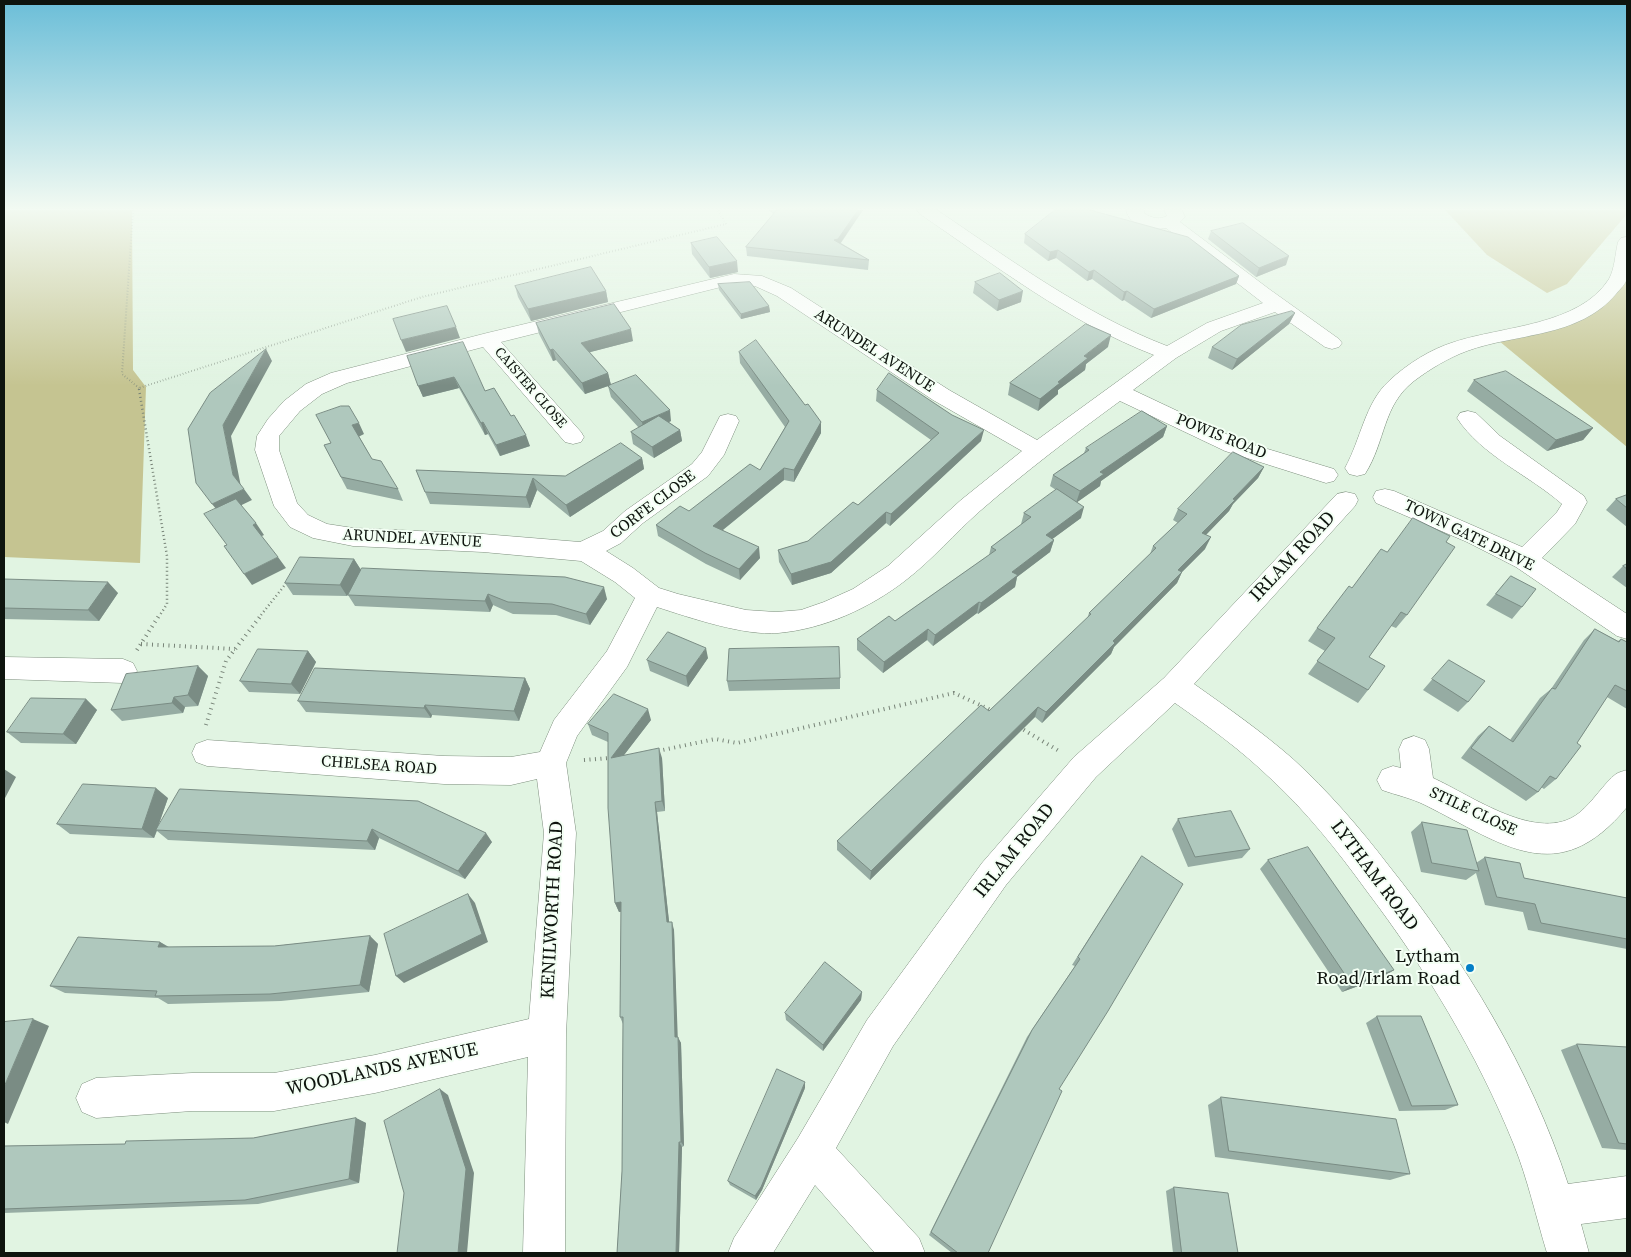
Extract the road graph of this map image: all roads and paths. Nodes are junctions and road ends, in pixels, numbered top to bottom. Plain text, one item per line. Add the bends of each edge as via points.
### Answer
1 (128, 269) edge
2 (1012, 269) edge
3 (1235, 269) edge
4 (1621, 269) edge
5 (1278, 304) junction
6 (1328, 334) dead end
7 (487, 339) junction
8 (1169, 354) junction
9 (139, 388) dead end
10 (1119, 392) junction
11 (1468, 418) dead end
12 (574, 427) dead end
13 (731, 432) dead end
14 (1038, 450) junction
15 (1358, 468) junction
16 (1326, 475) junction
17 (1385, 497) junction
18 (1346, 500) junction
19 (583, 552) junction
20 (1525, 560) junction
21 (292, 575) edge
22 (650, 594) junction
23 (1627, 628) edge
24 (140, 644) dead end
25 (235, 650) junction
26 (4, 668) edge
27 (122, 671) dead end
28 (1174, 686) junction
29 (995, 712) edge
30 (1011, 722) edge
31 (1414, 748) dead end
32 (207, 753) joint
33 (653, 753) edge
34 (616, 757) edge
35 (551, 763) junction
36 (1085, 767) junction
37 (1627, 784) edge
38 (547, 1034) junction
39 (96, 1098) dead end
40 (812, 1152) junction
41 (1627, 1197) edge
42 (1554, 1207) junction
43 (544, 1253) edge
44 (749, 1253) edge
45 (904, 1253) edge
46 (1568, 1253) edge

1 - 9 path via 122,374
2 - 8 street via 1055,298 1128,338
3 - 5 street
4 - 15 street via 1618,281 1591,307 1546,326 1444,353 1412,374 1391,391 1377,411 1369,444
5 - 6 street
5 - 8 street, ARUNDEL AVENUE via 1214,327
7 - 12 street, CAISTER CLOSE
7 - 14 street, ARUNDEL AVENUE via 725,280 753,278 784,292 941,395
7 - 19 street, ARUNDEL AVENUE via 339,378 314,389 292,406 268,436 267,450 286,506 300,521 322,532 353,537
8 - 10 street, ARUNDEL AVENUE
10 - 14 street, ARUNDEL AVENUE
10 - 16 street, POWIS ROAD via 1233,446
11 - 20 street via 1485,436 1561,488 1575,502 1566,518
13 - 19 street, CORFE CLOSE via 700,470 634,517 612,537
14 - 22 street, ARUNDEL AVENUE via 970,506 897,574 834,609 801,620 776,623 746,621
15 - 16 street via 1334,468
15 - 17 street via 1380,480
16 - 18 street via 1331,491
17 - 18 street via 1373,504
17 - 20 street, TOWN GATE DRIVE
18 - 28 street, IRLAM ROAD
19 - 22 street, ARUNDEL AVENUE via 603,561
20 - 23 street, TOWN GATE DRIVE
21 - 25 path
22 - 35 street via 617,660 566,729
24 - 25 path
25 - 32 path via 226,661 206,720
26 - 27 street
28 - 36 street, IRLAM ROAD
28 - 42 street, LYTHAM ROAD via 1281,768 1328,815 1387,889 1449,979 1496,1064 1534,1146
29 - 33 path via 954,692 737,744 715,739
30 - 36 path
31 - 37 street, STILE CLOSE via 1406,783 1513,833 1547,840 1574,835 1594,821
32 - 35 street, CHELSEA ROAD via 444,770 511,771
34 - 35 path
35 - 38 street, KENILWORTH ROAD via 560,833
36 - 40 street, IRLAM ROAD via 994,874 880,1033
38 - 39 street, WOODLANDS AVENUE via 375,1074 274,1092 192,1092
38 - 43 street, KENILWORTH ROAD
40 - 44 street, IRLAM ROAD
40 - 45 street
41 - 42 street
42 - 46 street, LYTHAM ROAD

